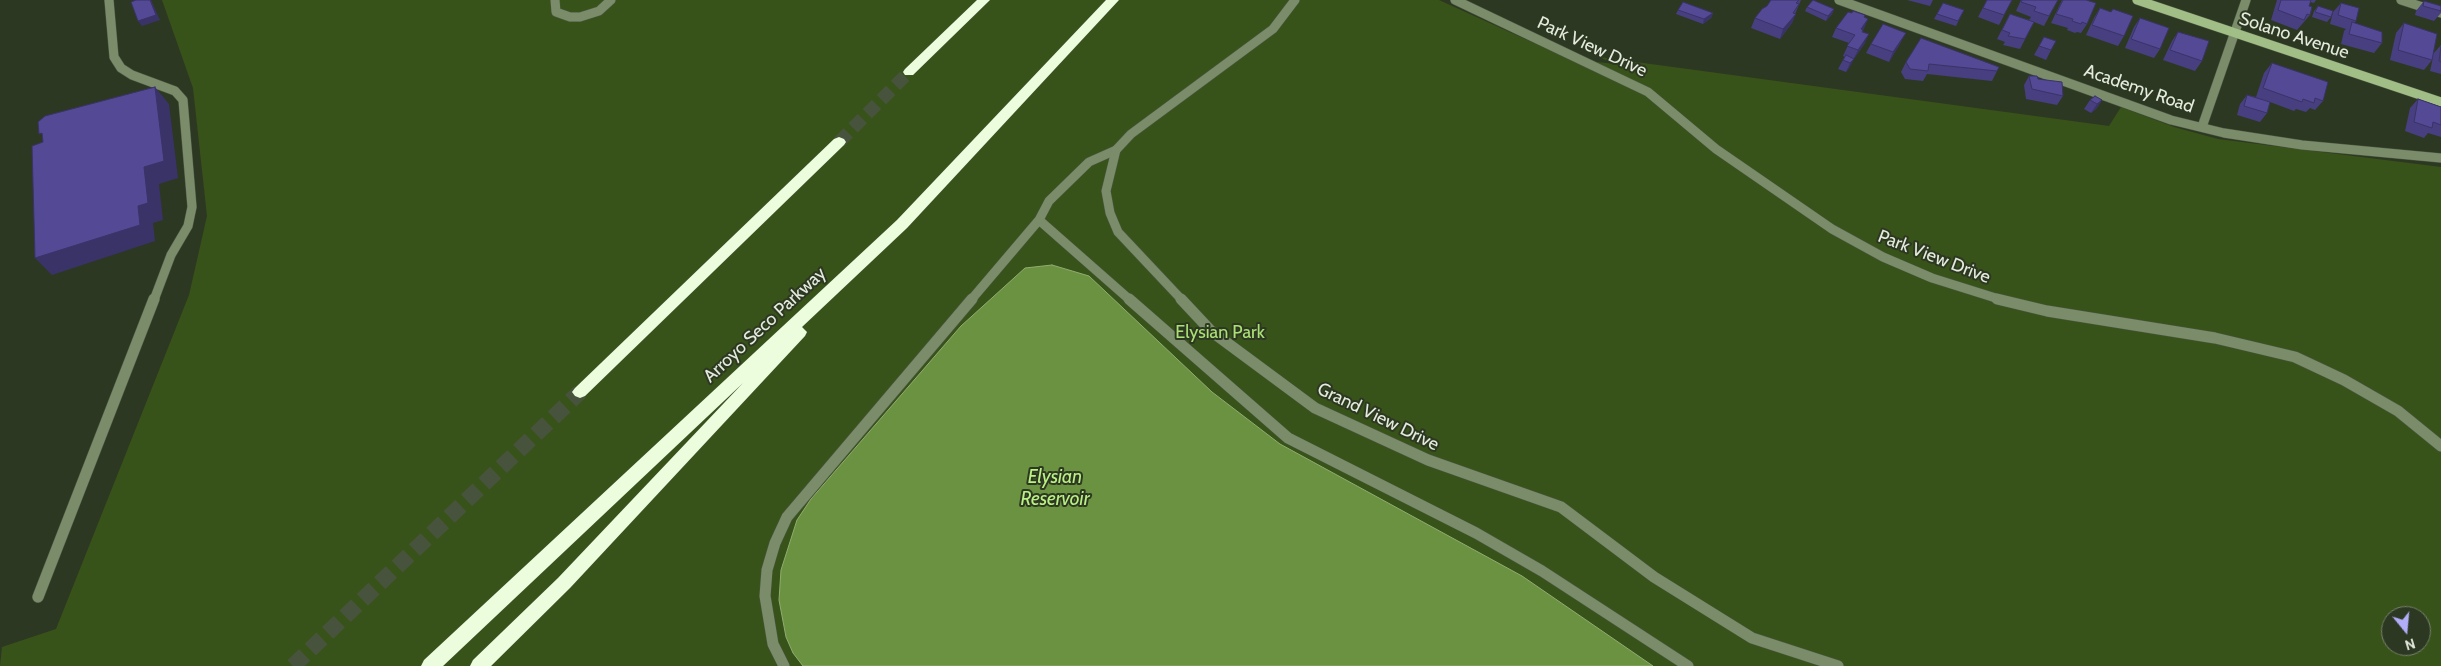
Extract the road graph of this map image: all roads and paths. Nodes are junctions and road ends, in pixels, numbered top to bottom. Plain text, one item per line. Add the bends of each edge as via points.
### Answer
1 (109, 0) edge
2 (556, 0) edge
3 (611, 0) edge
4 (984, 0) edge
5 (1113, 0) edge
6 (1295, 0) edge
7 (1454, 0) edge
8 (1839, 0) edge
9 (2137, 0) edge
10 (2246, 0) edge
11 (2401, 0) edge
12 (2441, 12) edge
13 (2234, 32) junction
14 (909, 72) tunnel mouth
15 (2441, 102) edge
16 (2202, 127) junction
17 (839, 142) tunnel mouth
18 (1116, 150) junction
19 (2441, 158) edge
20 (1039, 220) junction
21 (902, 224) junction
22 (580, 392) tunnel mouth
23 (2441, 446) edge
24 (38, 597) dead end
25 (430, 666) edge
26 (479, 666) edge
27 (784, 666) edge
28 (1688, 666) edge
29 (1838, 666) edge

1 - 24 street via 114,57 121,68 175,91 183,100 192,207 188,226 171,254
2 - 3 street via 556,12 570,18 599,12
4 - 14 highway
5 - 21 highway, Arroyo Seco Parkway
6 - 18 street via 1273,29 1131,134
7 - 23 street, Park View Drive via 1648,92 1716,149 1832,229 1883,258 1941,281 2047,311 2215,338 2295,357 2398,411
8 - 16 street, Academy Road via 2172,120
9 - 13 main road, Solano Avenue
10 - 13 street
11 - 12 street
13 - 15 main road, Solano Avenue
13 - 16 street
16 - 19 street, Academy Road via 2302,145
17 - 22 highway
18 - 20 street via 1089,162 1049,201
18 - 29 street, Grand View Drive via 1106,191 1118,232 1211,331 1315,408 1428,460 1561,507 1654,578 1752,638
20 - 27 street via 787,517 767,570 765,596 773,644
20 - 28 street via 1288,438 1476,533 1542,571
21 - 25 highway, Arroyo Seco Parkway
21 - 26 highway via 564,583

